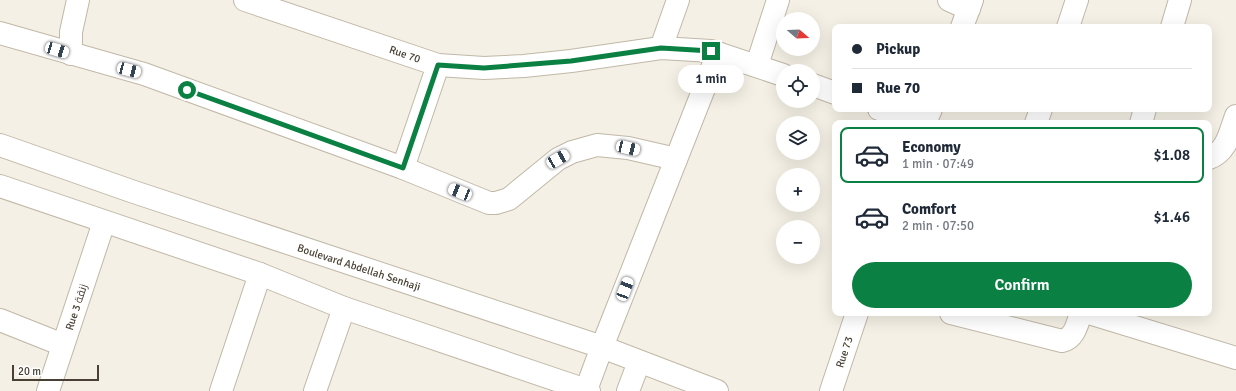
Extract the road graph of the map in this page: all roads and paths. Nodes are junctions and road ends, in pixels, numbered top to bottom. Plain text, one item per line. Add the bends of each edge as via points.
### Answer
1 (78, 0) edge
2 (245, 0) edge
3 (678, 0) edge
4 (778, 0) edge
5 (949, 0) edge
6 (1077, 0) edge
7 (1180, 0) edge
8 (968, 12) edge
9 (1069, 24) edge
10 (1173, 24) edge
11 (0, 33) edge
12 (661, 48) junction
13 (718, 53) junction
14 (71, 54) junction
15 (438, 65) junction
16 (757, 65) junction
17 (776, 72) edge
18 (820, 88) edge
19 (832, 92) edge
20 (887, 112) edge
21 (1236, 116) edge
22 (910, 120) edge
23 (0, 145) edge
24 (1212, 157) edge
25 (676, 159) junction
26 (403, 168) junction
27 (0, 186) edge
28 (104, 222) junction
29 (260, 274) junction
30 (344, 308) junction
31 (856, 316) edge
32 (968, 316) edge
33 (1081, 316) edge
34 (1099, 316) edge
35 (0, 320) edge
36 (63, 345) junction
37 (602, 347) junction
38 (1236, 358) edge
39 (639, 362) junction
40 (549, 385) edge
41 (48, 391) edge
42 (221, 391) edge
43 (315, 391) edge
44 (588, 391) edge
45 (628, 391) edge
46 (717, 391) edge
47 (831, 391) edge

1 - 14 street via 71,32
2 - 15 street, Rue 70
3 - 12 street
4 - 16 street
5 - 8 street
6 - 9 street
7 - 10 street
11 - 14 street
12 - 13 street, Rue 70
12 - 15 street, Rue 70 via 524,66 484,68
13 - 16 street, Rue 70
13 - 25 street
14 - 26 street via 144,74
15 - 26 street
16 - 17 street, Rue 70
18 - 19 street
20 - 22 street
21 - 24 street via 1223,148 1220,153
23 - 37 street, Boulevard Abdellah Senhaji
25 - 26 street via 628,148 597,145 558,159 509,199 496,204
25 - 37 street
27 - 28 street
28 - 29 street
28 - 36 street, Rue 3 زنقة
29 - 30 street
29 - 42 street
30 - 40 street
30 - 43 street
31 - 47 street, Rue 73
32 - 33 street via 1062,341 1072,336
34 - 38 street
35 - 36 street
36 - 41 street, Rue 3 زنقة
37 - 39 street, Boulevard Abdellah Senhaji
37 - 44 street
39 - 45 street
39 - 46 street, Boulevard Abdellah Senhaji
40 - 44 street

